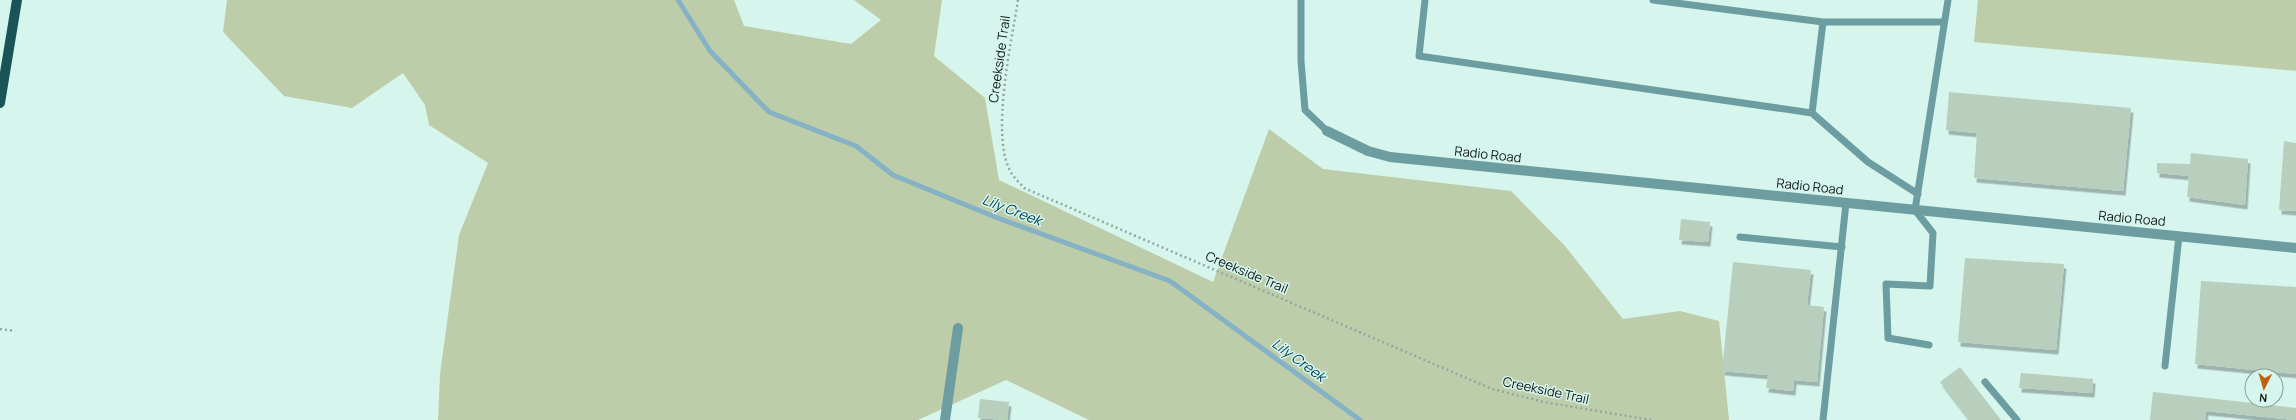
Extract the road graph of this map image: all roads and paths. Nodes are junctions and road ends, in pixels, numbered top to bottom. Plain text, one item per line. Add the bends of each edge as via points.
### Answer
1 (17, 0) edge
2 (1018, 0) edge
3 (1301, 0) edge
4 (1425, 0) edge
5 (1653, 0) edge
6 (1948, 0) edge
7 (1823, 22) junction
8 (1944, 22) junction
9 (0, 103) edge
10 (1812, 113) junction
11 (1327, 131) joint
12 (1918, 194) junction
13 (1846, 203) junction
14 (1915, 210) junction
15 (2179, 236) junction
16 (1740, 237) dead end
17 (1842, 247) junction
18 (2296, 248) edge
19 (958, 328) dead end
20 (0, 330) edge
21 (15, 331) dead end
22 (1929, 345) dead end
23 (2165, 366) dead end
24 (1985, 382) dead end
25 (945, 420) edge
26 (1651, 420) edge
27 (1823, 420) edge
28 (2017, 420) edge

1 - 9 main road
2 - 26 path, Creekside Trail via 1002,97 1001,122 1011,174 1024,188 1492,389 1544,402
3 - 11 lane via 1300,61 1305,110
4 - 10 lane via 1419,56
5 - 7 lane
6 - 8 lane
7 - 8 lane
7 - 10 lane
8 - 12 lane
10 - 12 lane via 1868,162
11 - 13 street, Radio Road via 1368,151 1390,157
12 - 14 lane
13 - 14 street, Radio Road
13 - 17 lane
14 - 15 street, Radio Road
14 - 22 lane via 1933,233 1930,286 1886,284 1888,338
15 - 18 street, Radio Road
15 - 23 lane
16 - 17 lane
17 - 27 lane
19 - 25 street
20 - 21 path
24 - 28 lane

